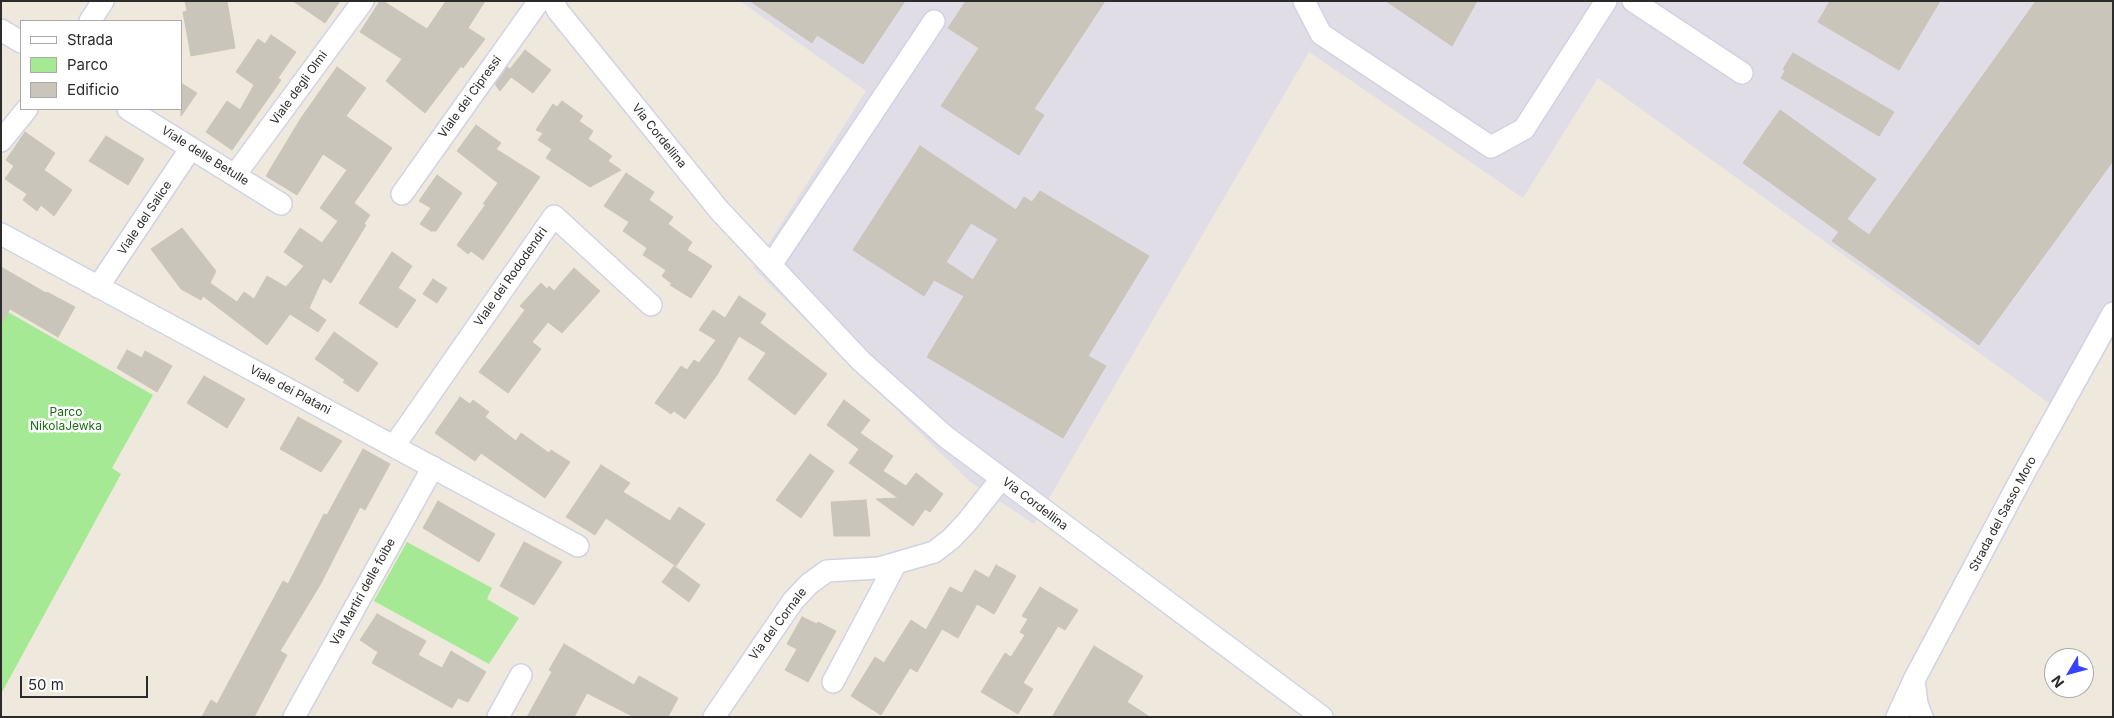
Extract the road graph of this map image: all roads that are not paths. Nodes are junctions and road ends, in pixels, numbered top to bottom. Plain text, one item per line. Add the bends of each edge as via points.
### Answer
1 (103, 1) edge
2 (363, 1) edge
3 (539, 1) edge
4 (553, 1) edge
5 (1304, 1) edge
6 (1606, 1) edge
7 (1633, 1) edge
8 (91, 20) edge
9 (934, 21) dead end
10 (1, 30) edge
11 (20, 41) edge
12 (1742, 73) dead end
13 (26, 110) edge
14 (130, 110) edge
15 (1, 141) edge
16 (191, 148) junction
17 (235, 175) junction
18 (402, 194) dead end
19 (281, 204) dead end
20 (1, 234) edge
21 (771, 265) junction
22 (98, 287) junction
23 (650, 305) dead end
24 (2113, 313) edge
25 (394, 446) junction
26 (433, 467) junction
27 (1002, 479) junction
28 (578, 546) dead end
29 (896, 563) junction
30 (521, 675) dead end
31 (1914, 680) junction
32 (834, 682) dead end
33 (294, 717) edge
34 (498, 717) edge
35 (714, 717) edge
36 (1322, 717) edge
37 (1897, 717) edge
38 (1922, 717) edge

1 - 8 street
2 - 17 street, Viale degli Olmi
3 - 18 street, Viale dei Cipressi
4 - 21 street, Via Cordellina via 719,210
5 - 6 street via 1321,34 1491,147 1524,129
7 - 12 street
9 - 21 street
10 - 11 street
13 - 15 street
14 - 16 street, Viale delle Betulle
16 - 17 street, Viale delle Betulle
16 - 22 street, Viale del Salice
17 - 19 street, Viale delle Betulle
20 - 22 street, Viale dei Platani
21 - 27 street, Via Cordellina via 861,361 946,437
22 - 25 street, Viale dei Platani
23 - 25 street, Viale dei Rododendri via 554,216
24 - 31 street, Strada del Sasso Moro
25 - 26 street, Viale dei Platani
26 - 28 street, Viale dei Platani
26 - 33 street, Via Martiri delle foibe
27 - 29 street, Via del Cornale via 951,539 934,552
27 - 36 street, Via Cordellina
29 - 32 street
29 - 35 street, Via del Cornale via 879,568 827,571 809,584 787,608
30 - 34 street
31 - 37 street, Strada del Sasso Moro
31 - 38 street

